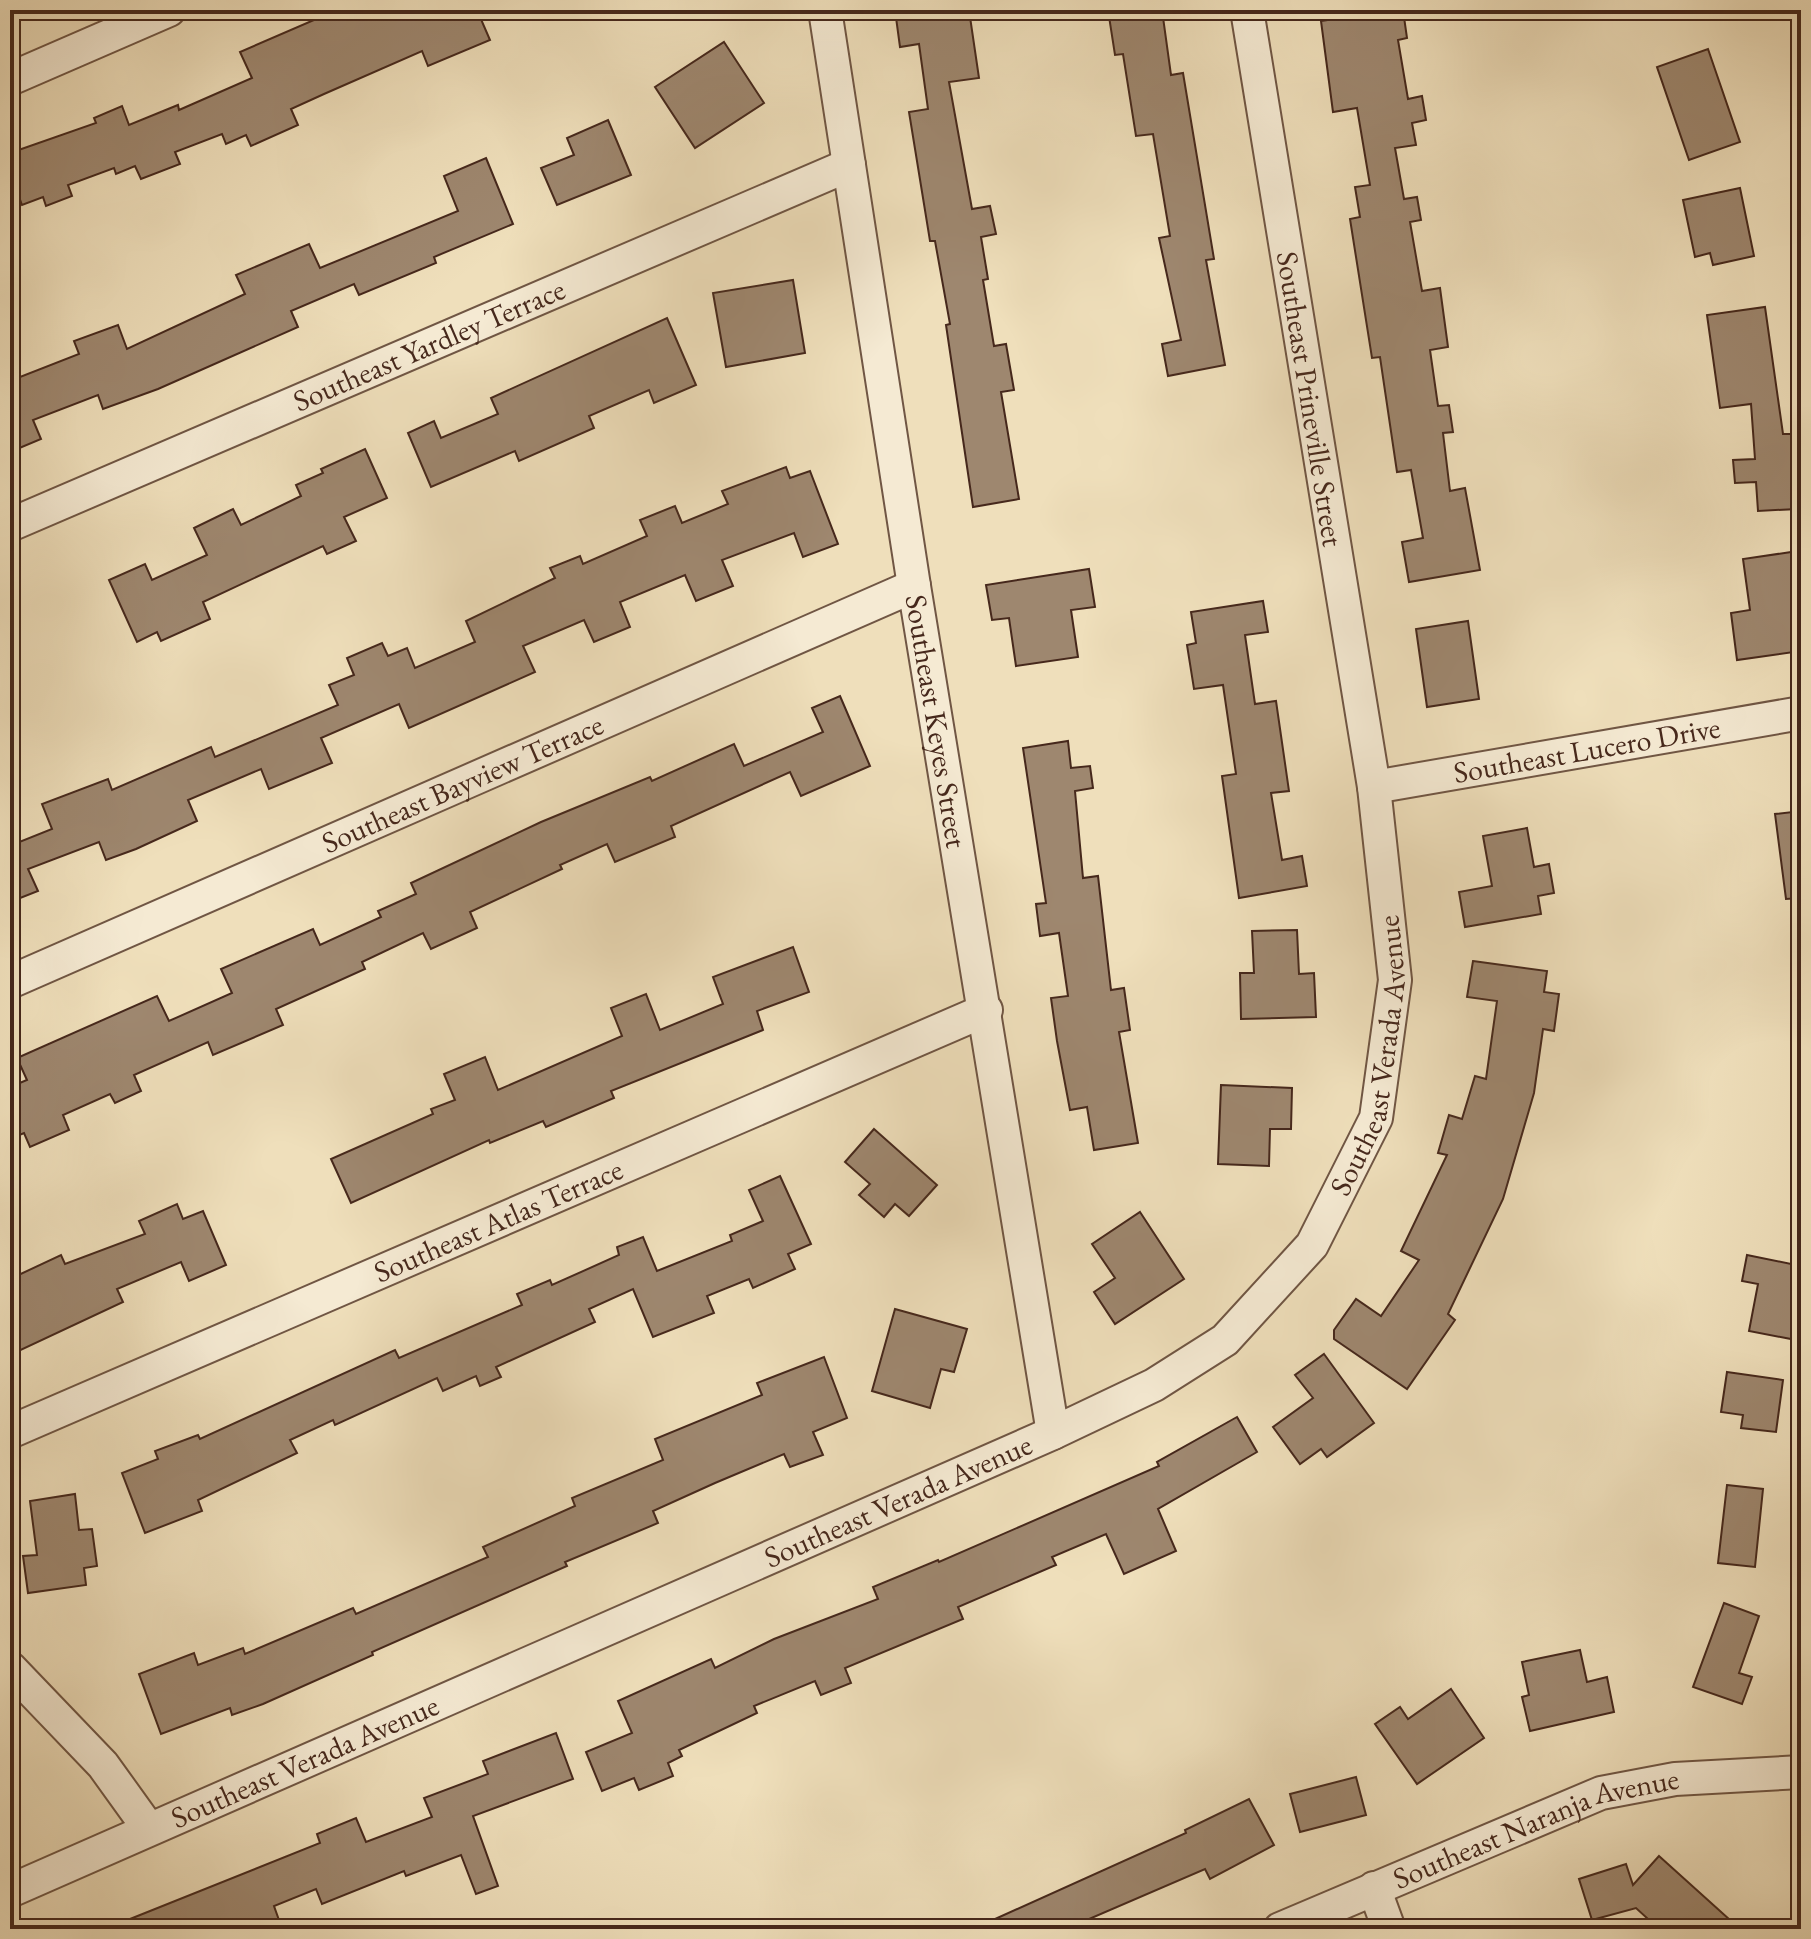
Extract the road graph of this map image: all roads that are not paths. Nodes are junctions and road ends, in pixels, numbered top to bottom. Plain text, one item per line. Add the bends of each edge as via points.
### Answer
1 (169, 10) edge
2 (825, 10) edge
3 (1247, 10) edge
4 (10, 79) edge
5 (849, 165) junction
6 (10, 525) edge
7 (914, 586) junction
8 (1801, 713) edge
9 (1374, 787) junction
10 (10, 982) edge
11 (986, 1010) junction
12 (10, 1432) edge
13 (1053, 1433) junction
14 (10, 1668) edge
15 (1801, 1772) edge
16 (149, 1829) junction
17 (1374, 1888) junction
18 (10, 1891) edge
19 (1280, 1929) edge
20 (1389, 1929) edge

1 - 4 street
2 - 5 street, Southeast Keyes Street
3 - 9 street, Southeast Prineville Street
5 - 6 street, Southeast Yardley Terrace
5 - 7 street, Southeast Keyes Street
7 - 10 street, Southeast Bayview Terrace
7 - 11 street, Southeast Keyes Street
8 - 9 street, Southeast Lucero Drive
9 - 13 street, Southeast Verada Avenue via 1395,980 1376,1118 1312,1245 1225,1340 1154,1385
11 - 12 street, Southeast Atlas Terrace
11 - 13 street, Southeast Keyes Street
13 - 16 street, Southeast Verada Avenue
14 - 16 street via 103,1765
15 - 17 street, Southeast Naranja Avenue via 1675,1779 1601,1793
16 - 18 street, Southeast Verada Avenue
17 - 19 street, Southeast Naranja Avenue
17 - 20 street

